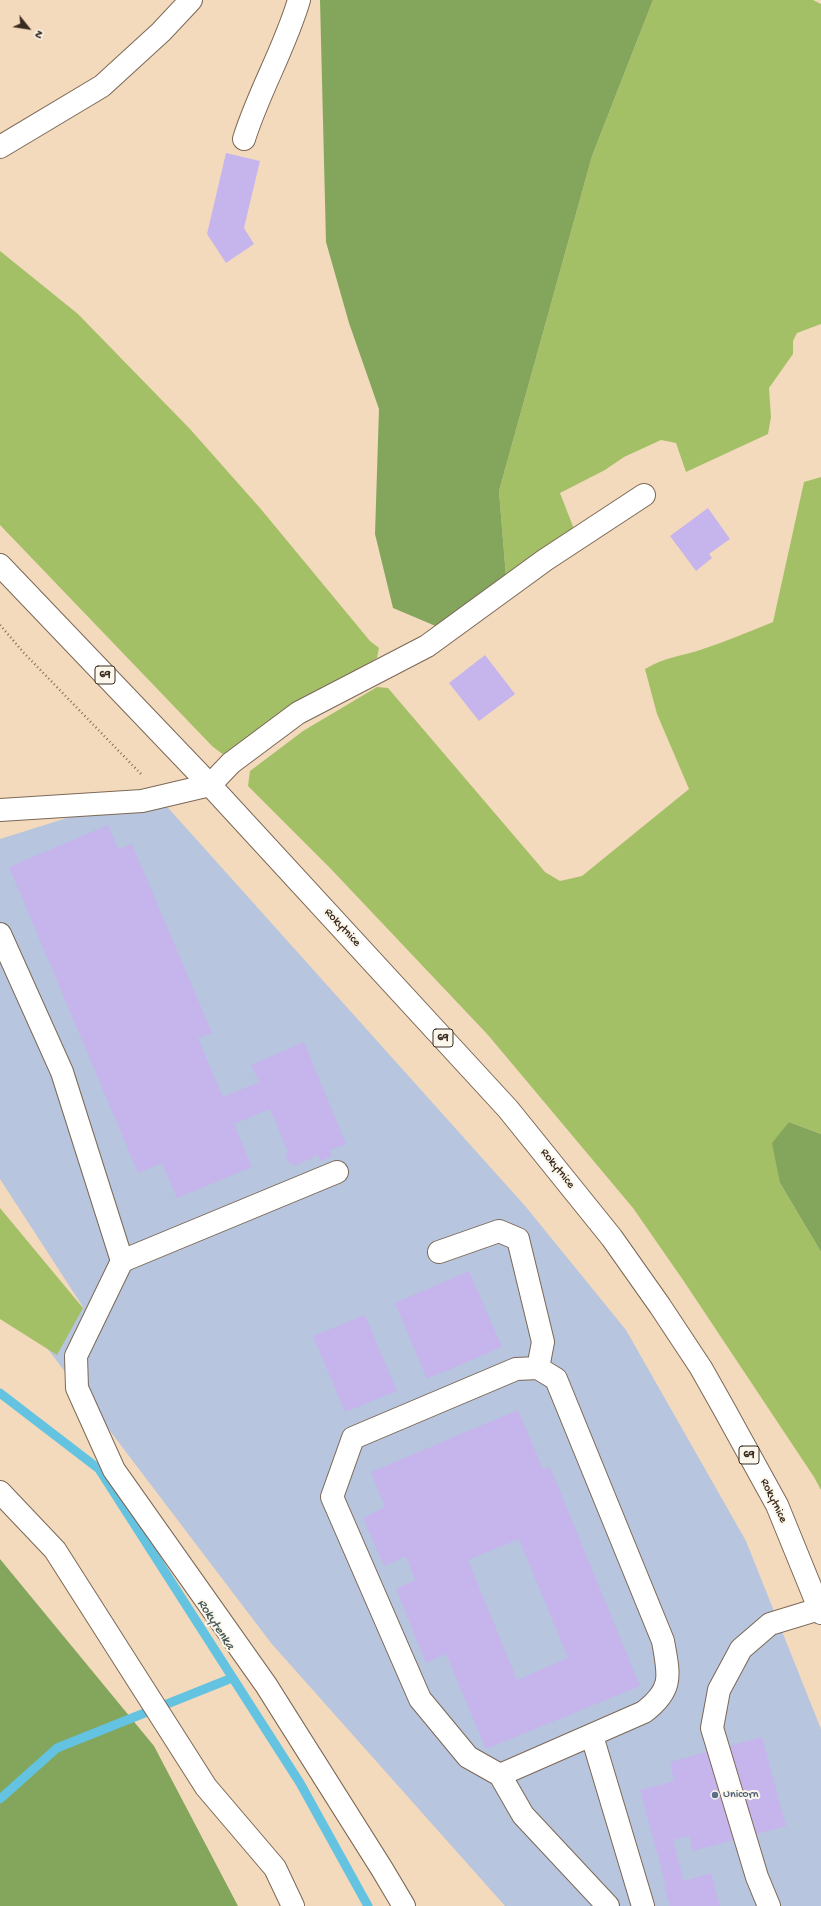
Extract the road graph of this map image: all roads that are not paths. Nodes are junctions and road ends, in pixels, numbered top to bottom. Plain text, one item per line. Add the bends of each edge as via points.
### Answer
1 (191, 0) edge
2 (299, 0) edge
3 (244, 139) dead end
4 (0, 147) edge
5 (644, 495) dead end
6 (0, 565) edge
7 (210, 785) junction
8 (0, 810) edge
9 (0, 934) edge
10 (337, 1172) dead end
11 (439, 1252) dead end
12 (122, 1261) junction
13 (538, 1368) junction
14 (0, 1492) edge
15 (820, 1611) edge
16 (592, 1736) junction
17 (500, 1775) junction
18 (293, 1906) edge
19 (404, 1906) edge
20 (608, 1906) edge
21 (643, 1906) edge
22 (769, 1906) edge

1 - 4 main road via 161,32 102,86
2 - 3 main road
5 - 7 main road via 545,560 427,646 298,713 231,763
6 - 7 main road, 69
7 - 8 main road via 142,801
7 - 15 main road, Rokytnice / 69 via 508,1109 612,1238 701,1368 723,1407 777,1505
9 - 12 main road via 62,1072
10 - 12 main road
11 - 13 main road via 499,1231 518,1239 543,1342
12 - 19 main road via 76,1356 77,1388 114,1470 266,1685
13 - 16 main road via 556,1379 663,1641 668,1672 666,1687 658,1701 644,1712
13 - 17 main road via 516,1369 352,1438 332,1497 420,1699 468,1757
14 - 18 main road via 55,1550 206,1787 275,1868
15 - 22 main road via 770,1624 741,1649 719,1690 712,1728 757,1877
16 - 17 main road
16 - 21 main road
17 - 20 main road via 523,1815

